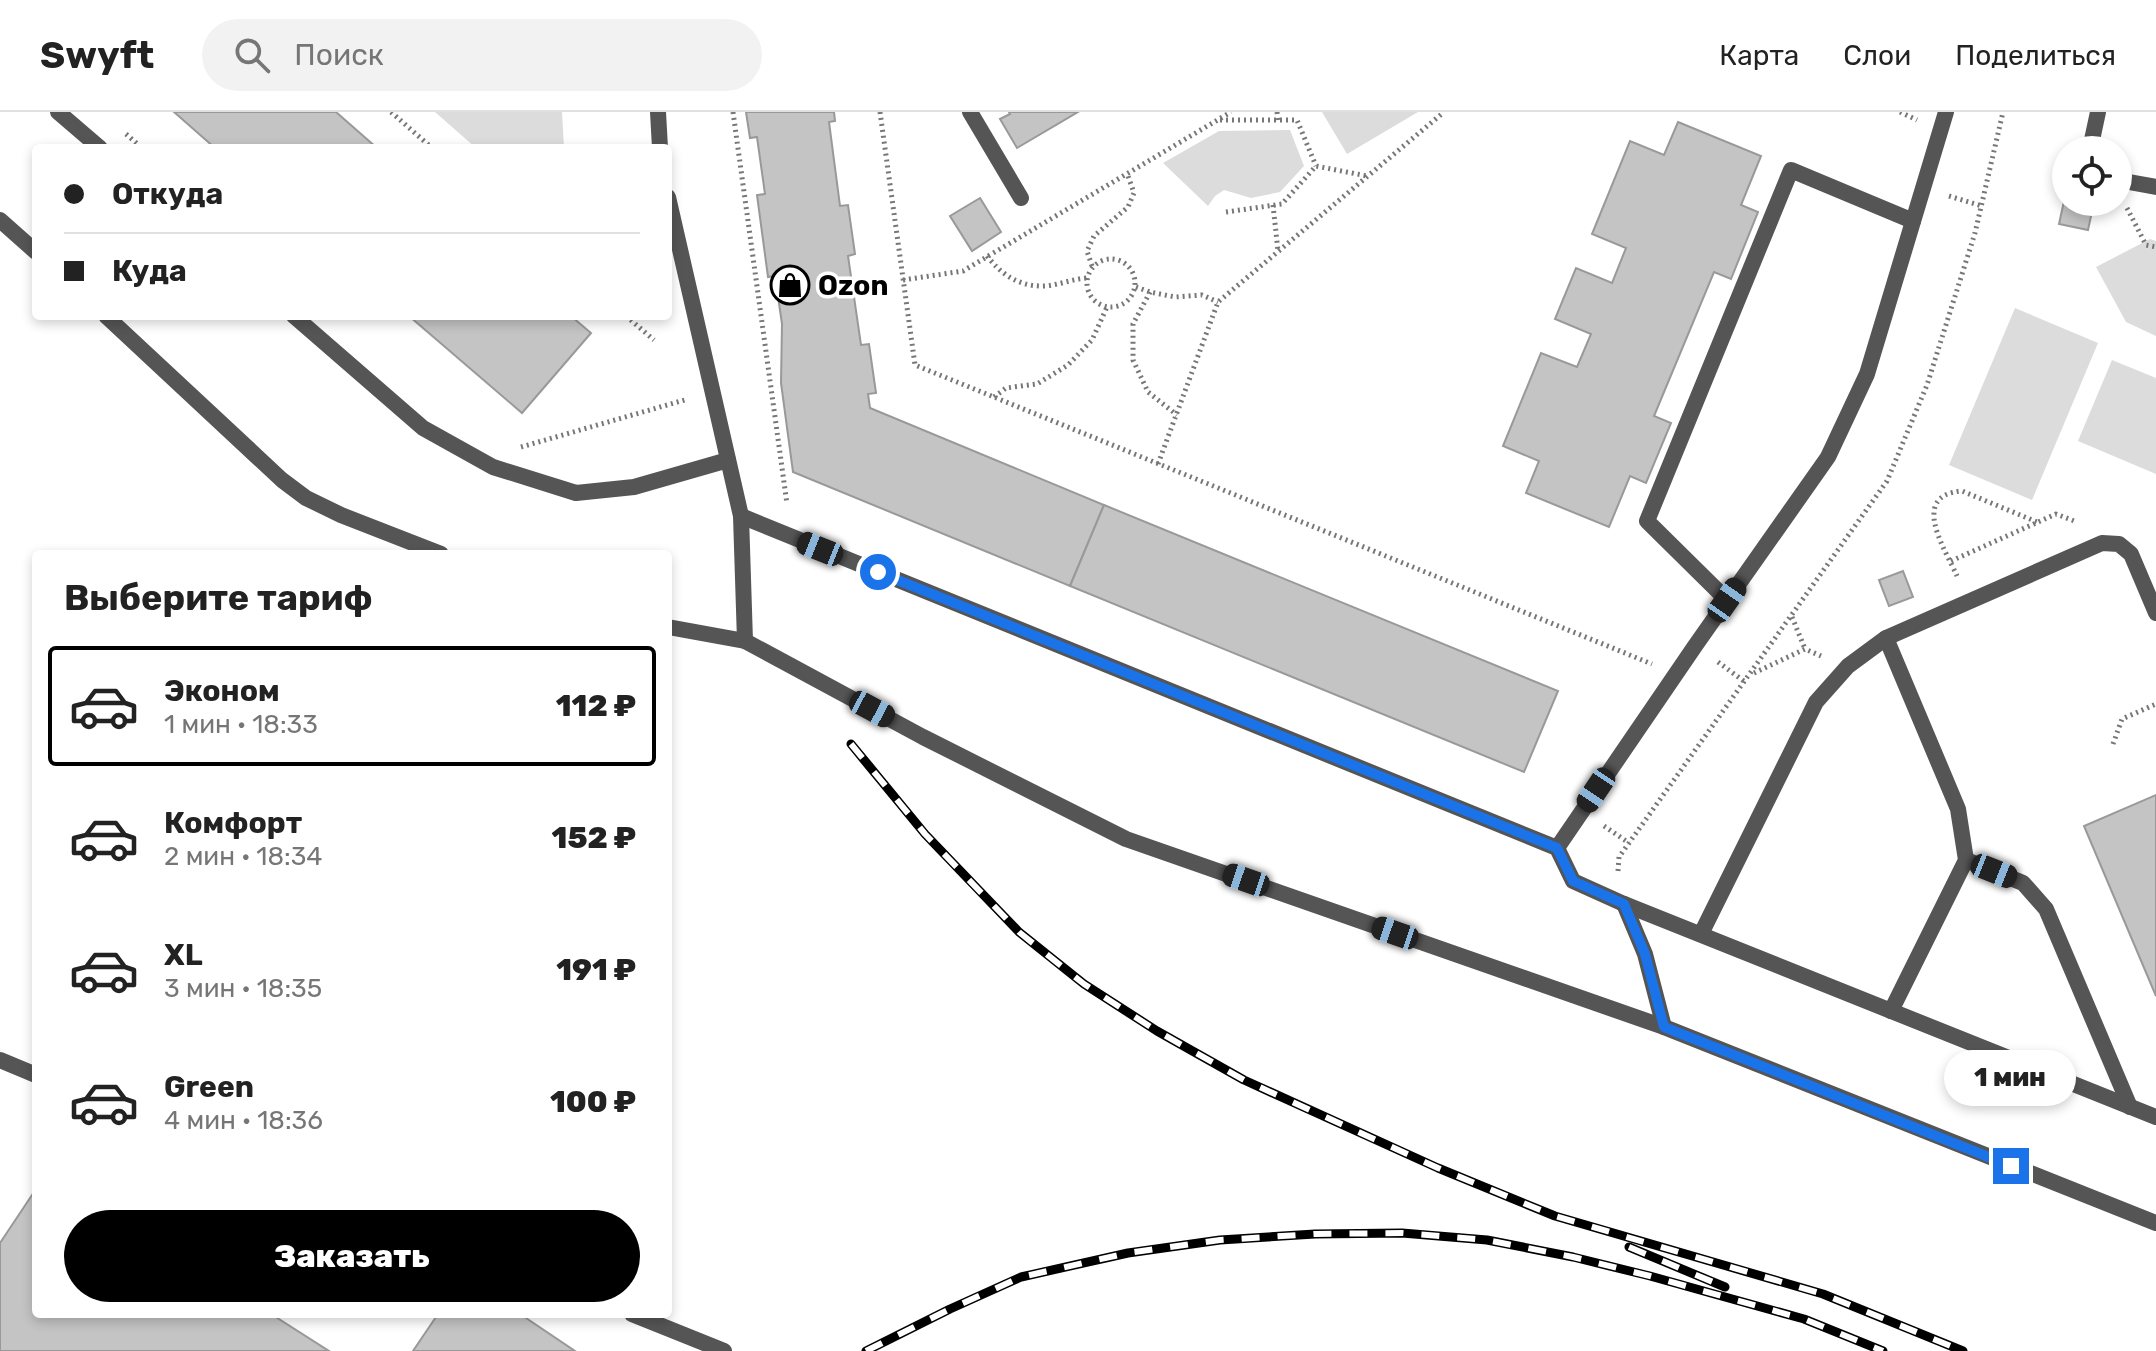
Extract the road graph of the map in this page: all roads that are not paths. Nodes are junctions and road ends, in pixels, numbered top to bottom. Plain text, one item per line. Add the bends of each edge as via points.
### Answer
1 (58, 112) edge
2 (658, 112) edge
3 (1946, 112) edge
4 (2098, 112) edge
5 (973, 113) edge
6 (2093, 136) edge
7 (95, 144) edge
8 (660, 144) edge
9 (2132, 183) edge
10 (2156, 187) edge
11 (1021, 198) dead end
12 (672, 215) edge
13 (0, 220) edge
14 (1913, 221) junction
15 (32, 248) edge
16 (110, 320) edge
17 (299, 320) edge
18 (728, 460) junction
19 (741, 516) junction
20 (431, 550) edge
21 (1727, 600) junction
22 (2156, 613) edge
23 (672, 628) edge
24 (1886, 638) junction
25 (745, 641) junction
26 (1557, 848) junction
27 (1966, 860) junction
28 (1620, 902) junction
29 (1701, 934) junction
30 (1891, 1011) junction
31 (1664, 1027) junction
32 (0, 1060) edge
33 (32, 1073) edge
34 (2130, 1107) junction
35 (2156, 1117) edge
36 (2156, 1223) edge
37 (642, 1318) edge
38 (724, 1351) edge

1 - 7 street
2 - 8 street
3 - 14 street
4 - 6 street
5 - 11 street
9 - 10 street
12 - 18 street
13 - 15 street
14 - 21 street via 1867,374 1828,457
14 - 21 street via 1791,170 1647,521
16 - 20 street via 306,498
17 - 18 street via 423,428 493,467 576,493 634,487
18 - 19 street
19 - 25 street
19 - 26 street
21 - 26 street
22 - 24 street via 2131,554 2119,544 2102,543
23 - 25 street
24 - 27 street via 1958,809
24 - 29 street via 1848,666 1816,702
25 - 31 street via 1126,839
26 - 28 street via 1573,881
27 - 30 street
27 - 34 street via 2023,883 2046,909
28 - 29 street
28 - 31 street via 1645,954
29 - 30 street
30 - 34 street
31 - 36 street
32 - 33 street
34 - 35 street
37 - 38 street

